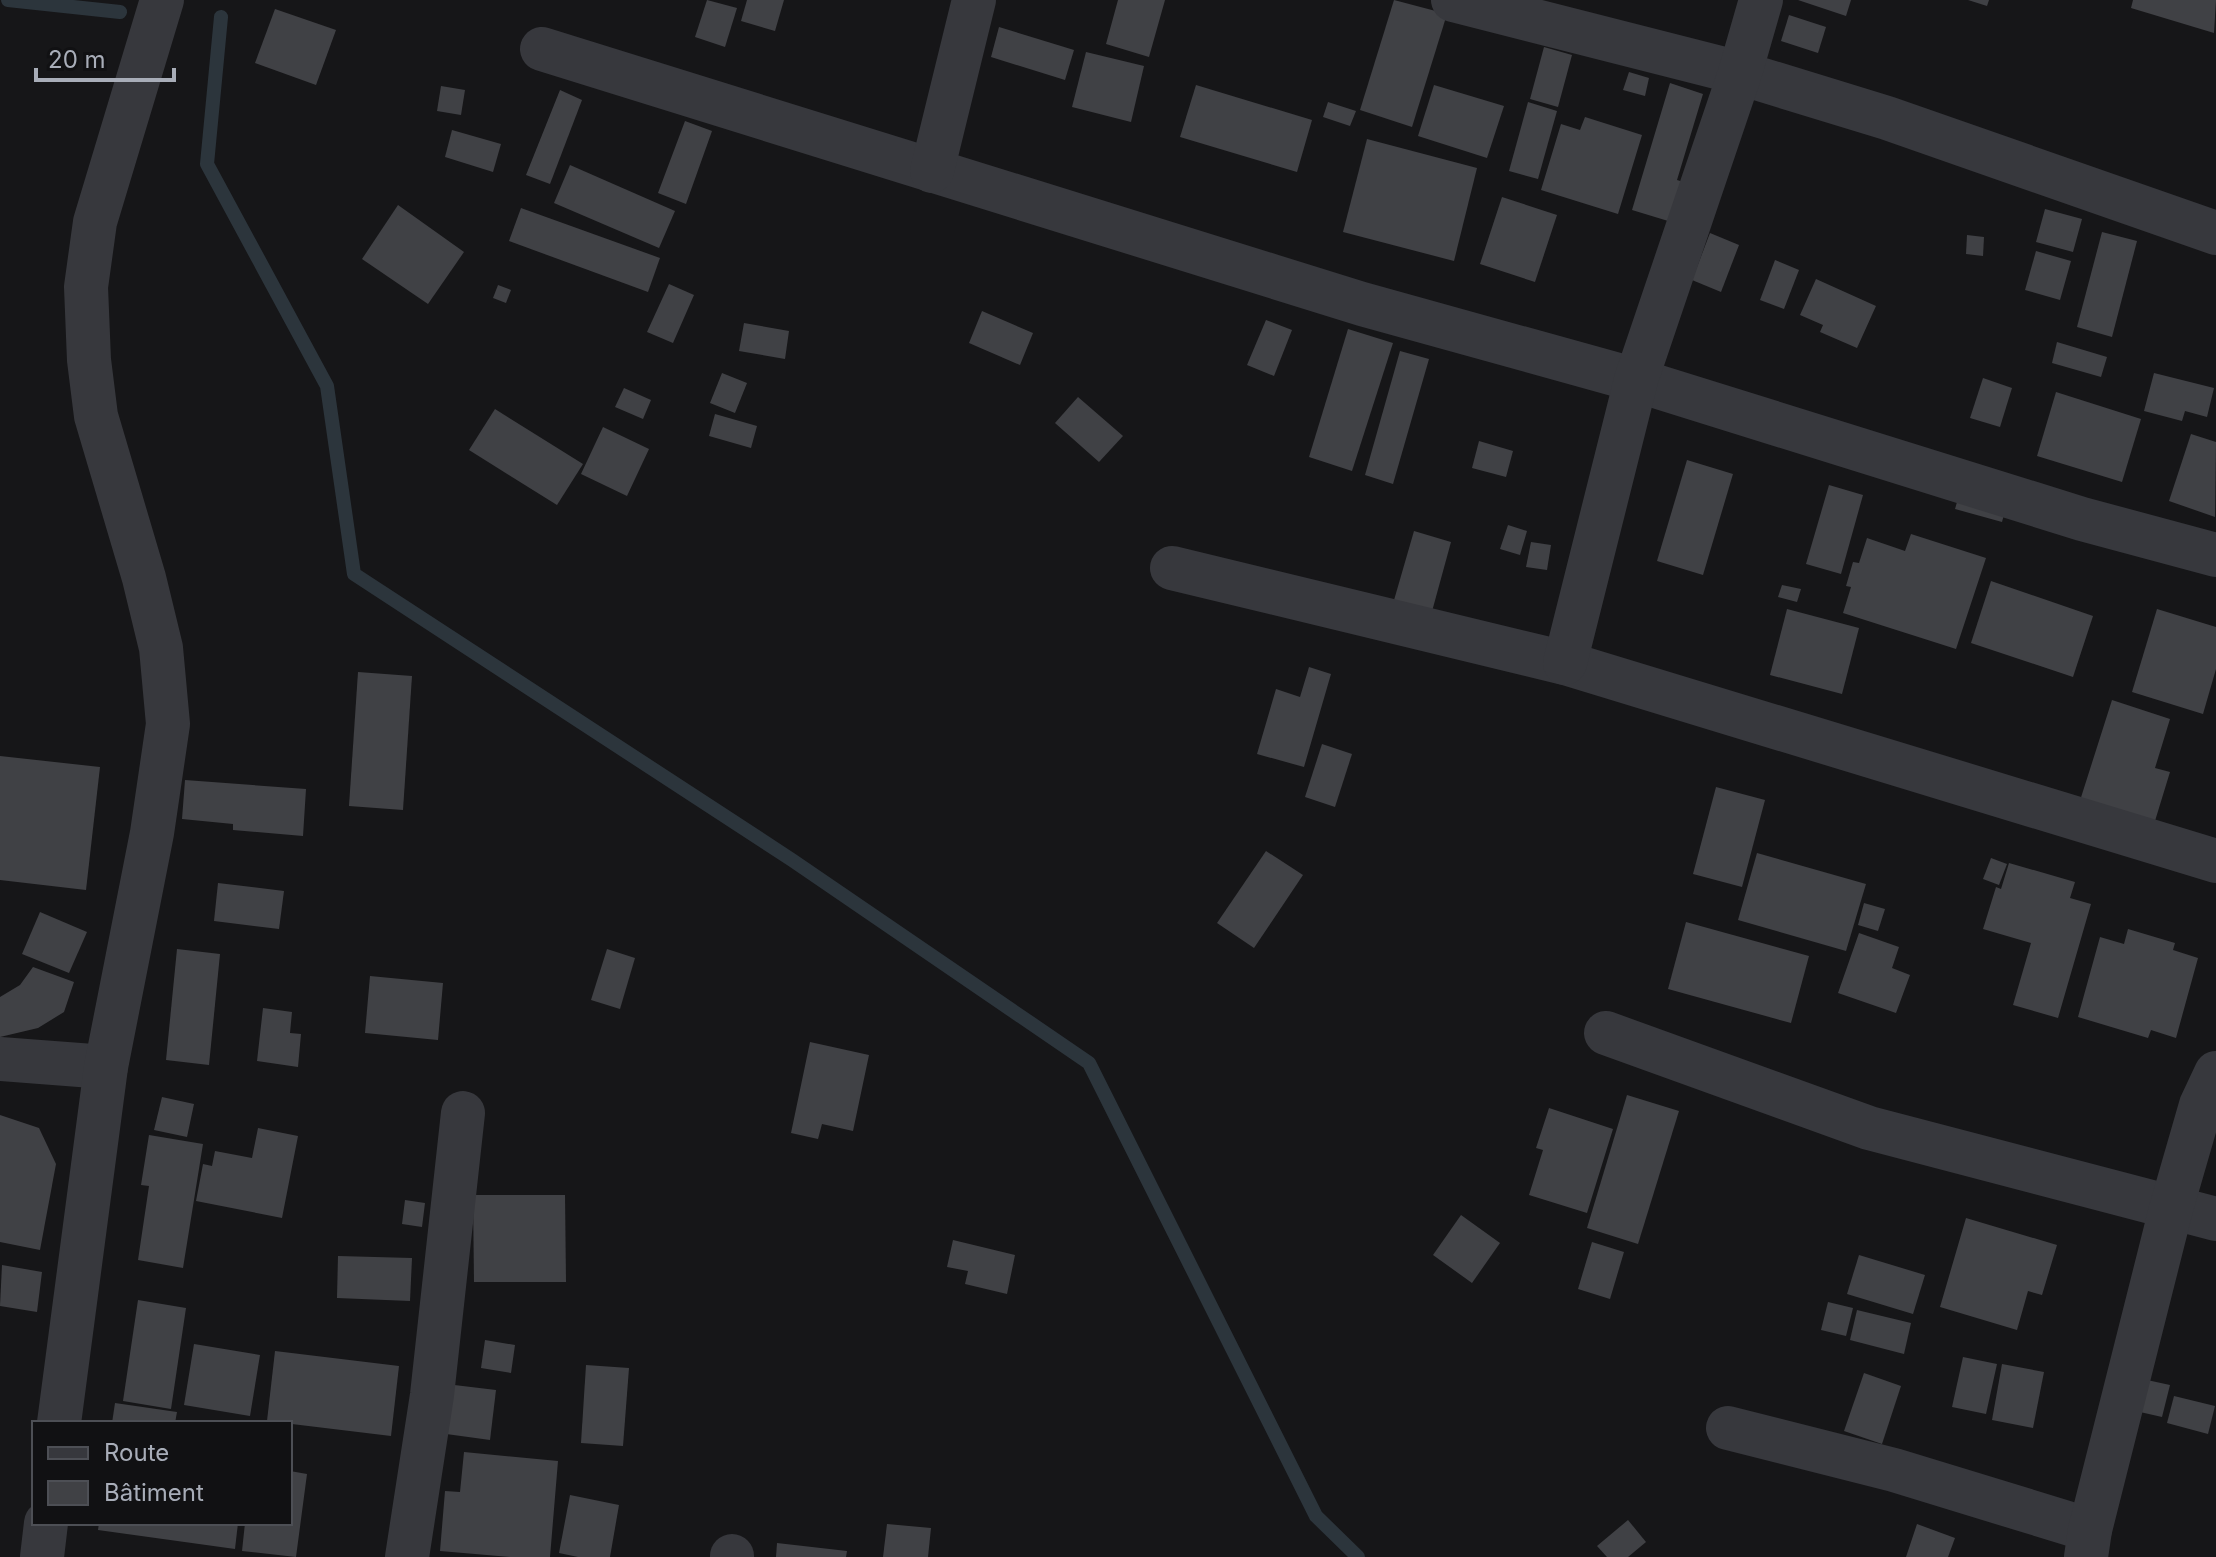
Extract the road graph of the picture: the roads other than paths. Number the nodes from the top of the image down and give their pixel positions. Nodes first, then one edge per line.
1 (162, 0) edge
2 (974, 0) edge
3 (1453, 0) edge
4 (1761, 0) edge
5 (542, 49) dead end
6 (1740, 73) junction
7 (932, 171) junction
8 (2216, 233) edge
9 (1636, 380) junction
10 (2216, 555) edge
11 (1172, 568) dead end
12 (1565, 663) junction
13 (2216, 861) edge
14 (1606, 1033) dead end
15 (0, 1059) edge
16 (106, 1067) junction
17 (2216, 1073) edge
18 (463, 1113) dead end
19 (2171, 1209) junction
20 (2216, 1219) edge
21 (59, 1421) edge
22 (1728, 1428) dead end
23 (46, 1525) edge
24 (2088, 1543) edge
25 (42, 1557) edge
26 (407, 1557) edge

1 - 16 street
2 - 7 street
3 - 6 street
4 - 6 street
5 - 7 street
6 - 8 street
6 - 9 street
7 - 9 street
9 - 10 street
9 - 12 street
11 - 12 street
12 - 13 street
14 - 19 street
15 - 16 street
16 - 21 street
17 - 19 street
18 - 26 street
19 - 20 street
19 - 24 street
22 - 24 street
23 - 25 street

